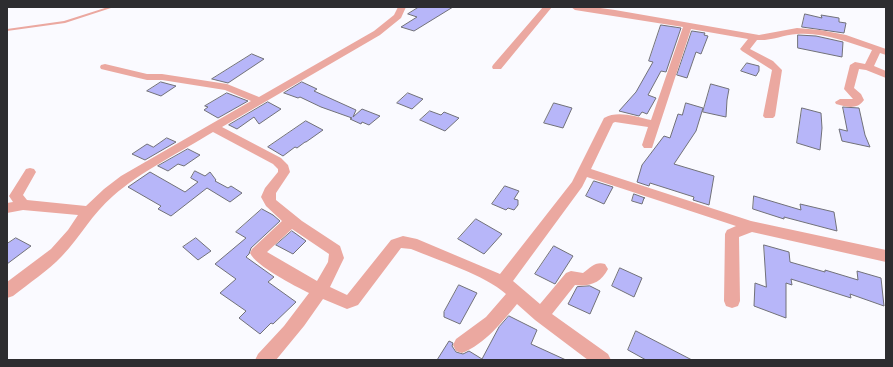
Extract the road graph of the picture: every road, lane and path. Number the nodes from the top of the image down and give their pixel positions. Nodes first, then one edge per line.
1 (112, 7) edge
2 (402, 7) edge
3 (548, 7) edge
4 (575, 7) edge
5 (688, 25) junction
6 (7, 30) edge
7 (754, 38) junction
8 (881, 50) edge
9 (105, 67) dead end
10 (497, 67) dead end
11 (868, 67) junction
12 (886, 75) edge
13 (260, 101) junction
14 (840, 102) dead end
15 (769, 116) dead end
16 (655, 124) junction
17 (213, 127) junction
18 (648, 145) dead end
19 (584, 170) junction
20 (30, 172) dead end
21 (23, 205) junction
22 (7, 208) edge
23 (89, 211) junction
24 (291, 221) junction
25 (751, 226) junction
26 (886, 256) edge
27 (600, 269) dead end
28 (503, 282) junction
29 (7, 291) edge
30 (320, 291) junction
31 (516, 293) junction
32 (732, 301) dead end
33 (541, 314) junction
34 (462, 345) dead end
35 (264, 360) edge
36 (602, 360) edge

1 - 6 lane
2 - 13 street
3 - 10 street
4 - 5 street
5 - 7 street
5 - 16 street
7 - 8 street
7 - 15 street
8 - 11 street
9 - 13 street
11 - 12 street
11 - 14 street
13 - 17 street
16 - 18 street
16 - 19 street
17 - 23 street
17 - 24 street
19 - 25 street
19 - 28 street
20 - 21 street
21 - 22 street
21 - 23 street
23 - 29 street
24 - 30 street
24 - 30 street
25 - 26 street
25 - 32 street
27 - 33 street
28 - 30 street
28 - 31 street
30 - 35 street
31 - 33 street
31 - 34 street
33 - 36 street

